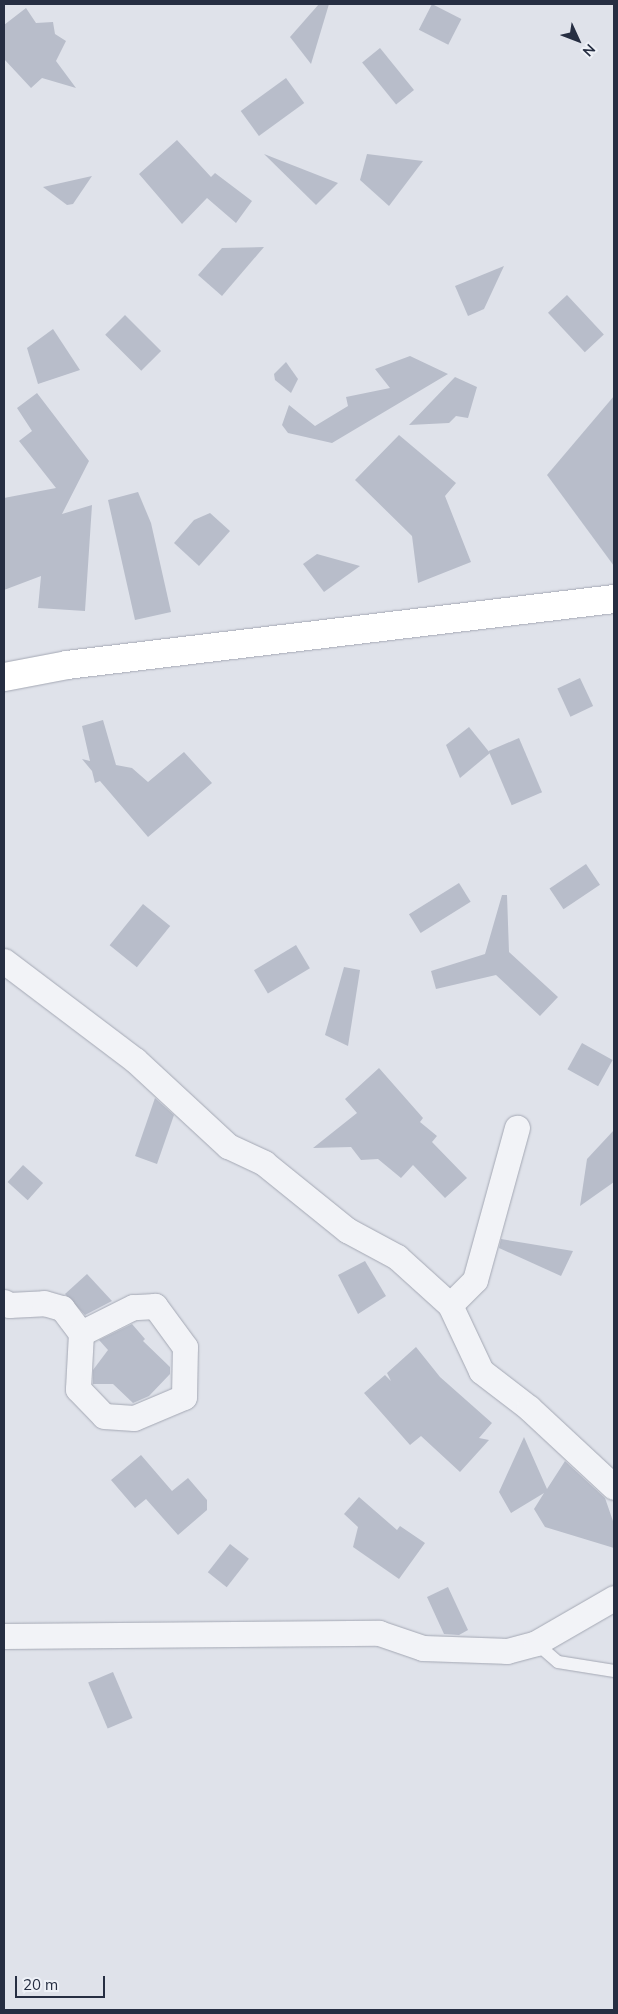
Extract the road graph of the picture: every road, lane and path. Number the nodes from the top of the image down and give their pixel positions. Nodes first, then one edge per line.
1 (614, 599) edge
2 (4, 677) edge
3 (4, 961) edge
4 (517, 1128) dead end
5 (4, 1302) edge
6 (450, 1305) junction
7 (81, 1332) junction
8 (614, 1487) edge
9 (614, 1598) edge
10 (4, 1636) edge
11 (536, 1643) junction
12 (614, 1672) edge

1 - 2 main road
3 - 6 street
4 - 6 street
5 - 7 street
6 - 8 street
7 - 7 street
9 - 11 street
10 - 11 street
11 - 12 lane

